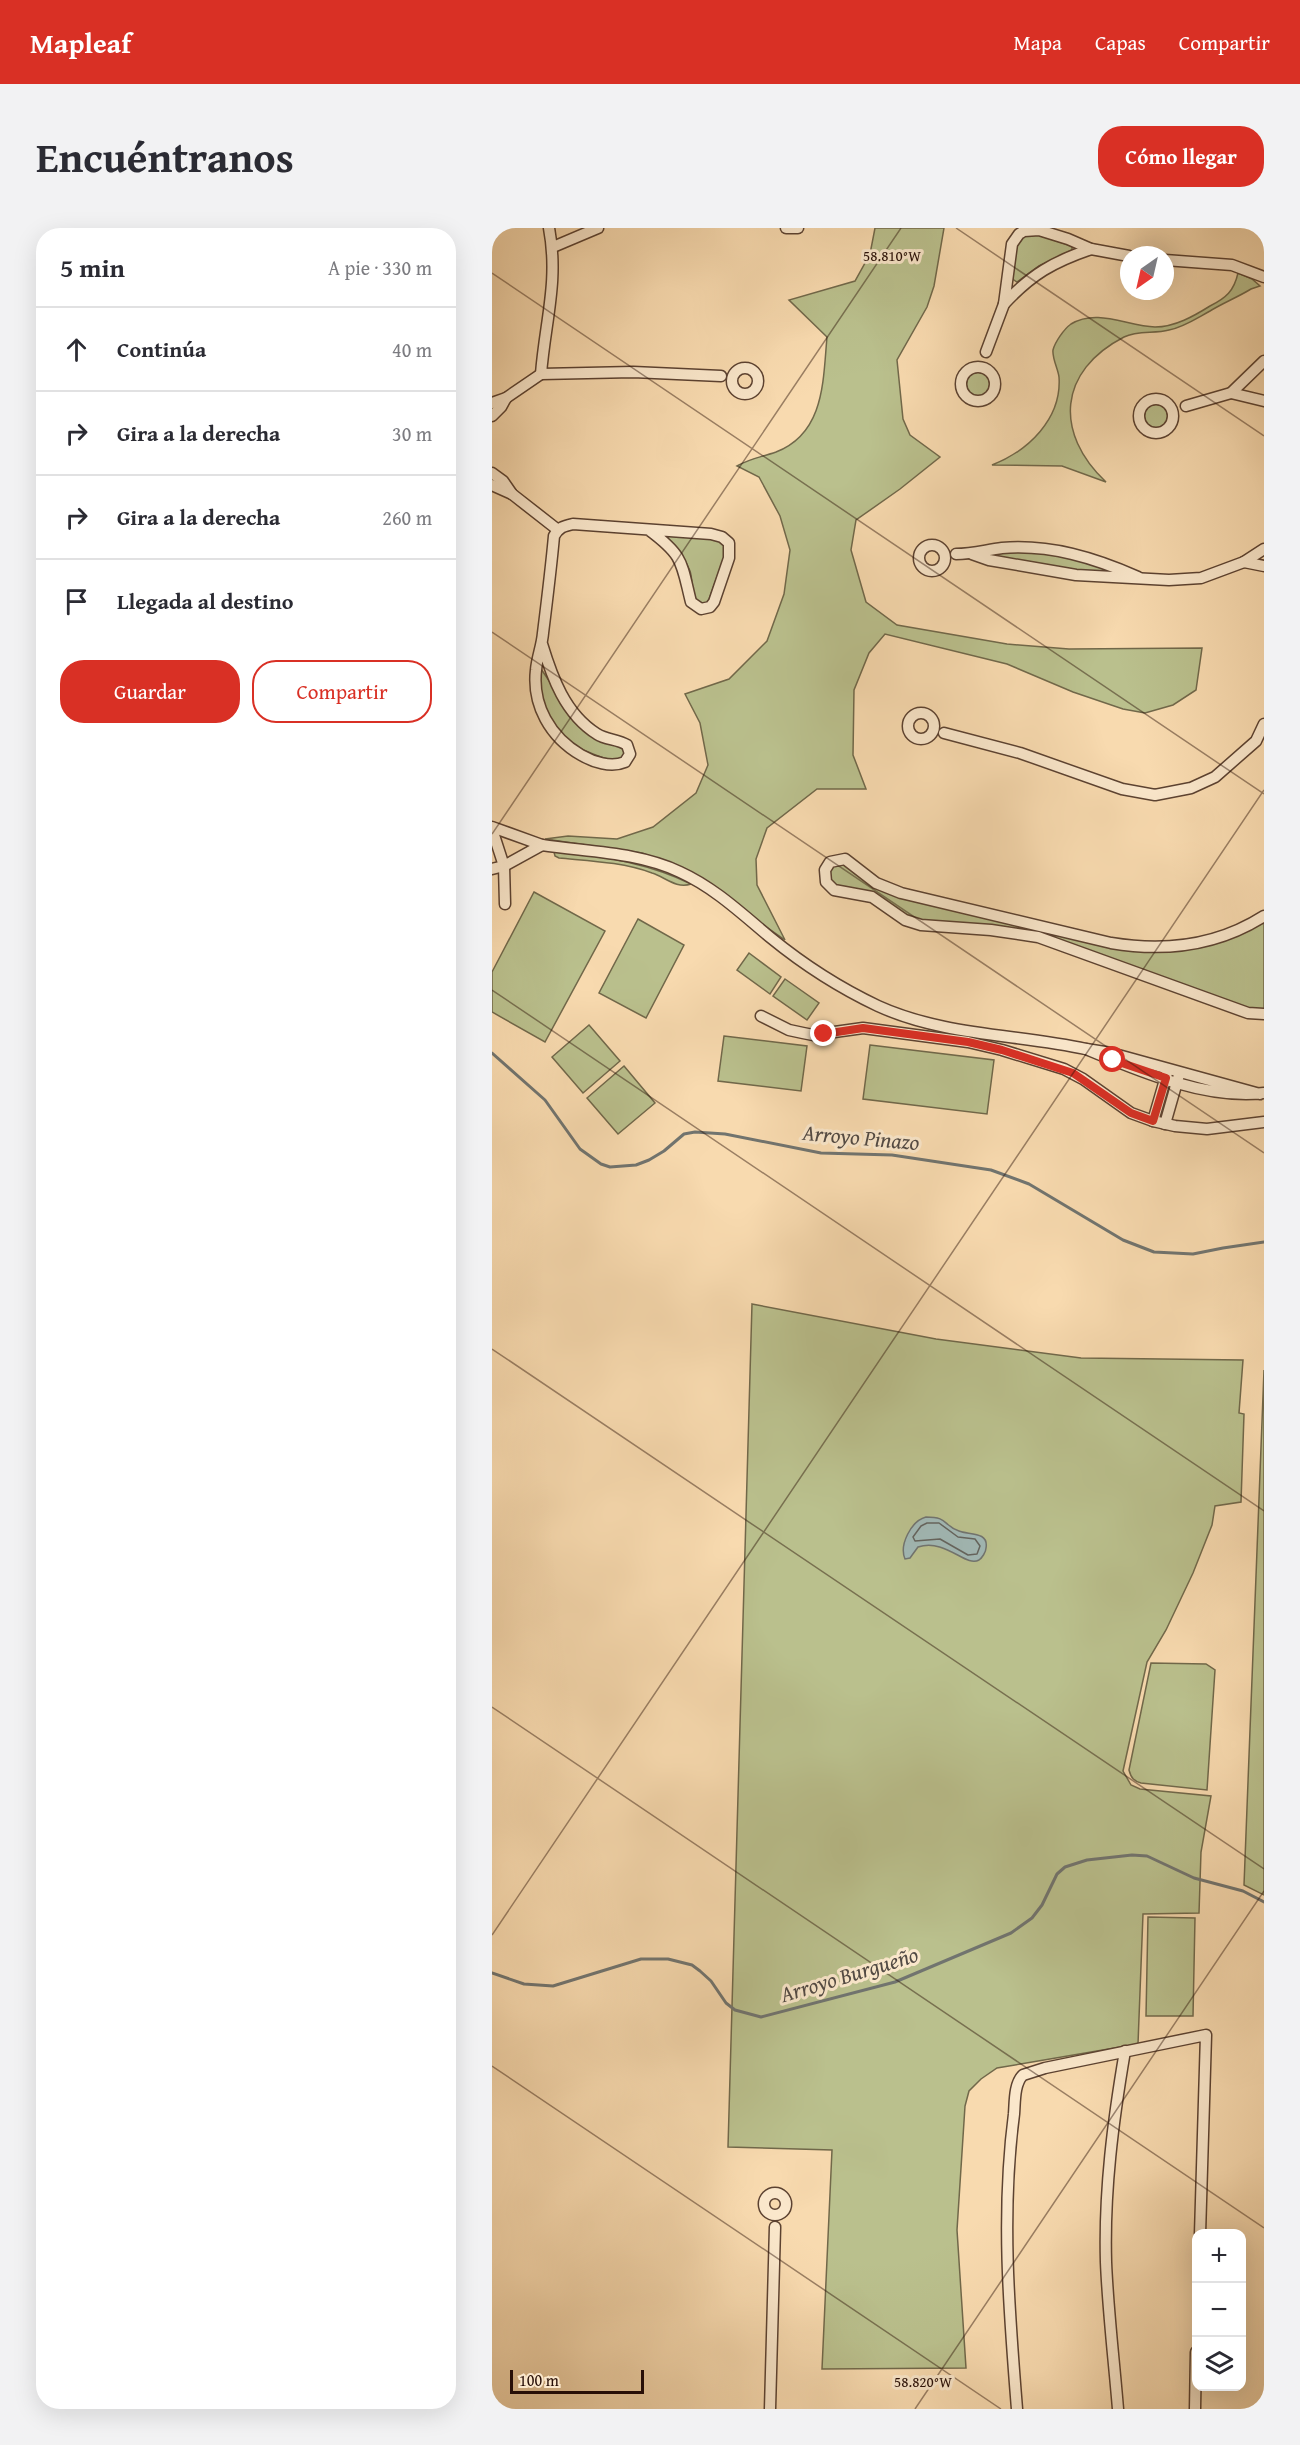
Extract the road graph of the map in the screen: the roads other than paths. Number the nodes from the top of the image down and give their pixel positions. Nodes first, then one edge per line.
1 (549, 228) edge
2 (598, 228) edge
3 (786, 228) edge
4 (798, 228) edge
5 (553, 247) junction
6 (1091, 249) junction
7 (1120, 254) edge
8 (1174, 261) edge
9 (1264, 277) edge
10 (1004, 304) junction
11 (986, 352) junction
12 (1264, 361) edge
13 (973, 367) junction
14 (735, 372) junction
15 (991, 372) junction
16 (541, 374) junction
17 (721, 376) junction
18 (733, 385) junction
19 (1231, 393) junction
20 (506, 398) junction
21 (1264, 401) edge
22 (492, 403) edge
23 (1167, 403) junction
24 (1186, 406) junction
25 (492, 416) edge
26 (1173, 420) junction
27 (492, 473) edge
28 (492, 485) edge
29 (512, 494) junction
30 (558, 530) junction
31 (649, 530) junction
32 (1264, 549) edge
33 (942, 550) junction
34 (956, 554) junction
35 (972, 554) junction
36 (1244, 562) junction
37 (944, 563) junction
38 (1264, 566) edge
39 (1141, 579) junction
40 (542, 644) junction
41 (933, 723) junction
42 (1264, 724) edge
43 (944, 733) junction
44 (929, 736) junction
45 (1260, 744) edge
46 (492, 828) edge
47 (542, 845) junction
48 (504, 866) junction
49 (492, 869) edge
50 (505, 904) dead end
51 (1264, 916) edge
52 (1042, 926) junction
53 (1038, 938) junction
54 (1264, 1014) edge
55 (761, 1017) dead end
56 (1167, 1074) junction
57 (1178, 1077) junction
58 (1262, 1093) edge
59 (1153, 1121) junction
60 (1264, 1122) edge
61 (1165, 1124) junction
62 (1125, 2051) junction
63 (768, 2213) junction
64 (782, 2213) junction
65 (775, 2227) junction
66 (1200, 2229) edge
67 (1196, 2391) edge
68 (770, 2409) edge
69 (1017, 2409) edge
70 (1118, 2409) edge
71 (1195, 2409) edge

1 - 5 street
2 - 5 street
3 - 4 street
5 - 16 street
6 - 7 street
6 - 10 street
6 - 10 street
8 - 9 street
10 - 11 street
11 - 13 street
11 - 15 street
12 - 19 street
13 - 15 street
13 - 15 street
14 - 17 street
14 - 18 street
14 - 18 street
16 - 17 street
16 - 20 street
17 - 18 street
19 - 21 street
19 - 24 street
20 - 22 street
20 - 25 street
23 - 24 street
23 - 26 street
23 - 26 street
24 - 26 street
27 - 29 street
28 - 29 street
29 - 30 street
30 - 31 street
30 - 40 street
31 - 31 street
32 - 36 street
33 - 34 street
33 - 37 street
33 - 37 street
34 - 35 street
34 - 37 street
35 - 39 street
35 - 39 street
36 - 38 street
36 - 39 street
40 - 40 street
41 - 43 street
41 - 44 street
41 - 44 street
42 - 45 street
43 - 44 street
43 - 45 street
46 - 47 street
46 - 48 street
47 - 48 street
47 - 56 street
48 - 49 street
48 - 50 street
51 - 52 street
52 - 53 street
52 - 53 street
53 - 54 street
55 - 59 street
56 - 57 street
56 - 59 street
57 - 58 street
57 - 61 street
59 - 61 street
60 - 61 street
62 - 66 street
62 - 69 street
62 - 70 street
63 - 64 street
63 - 64 street
63 - 65 street
64 - 65 street
65 - 68 street
67 - 71 street

